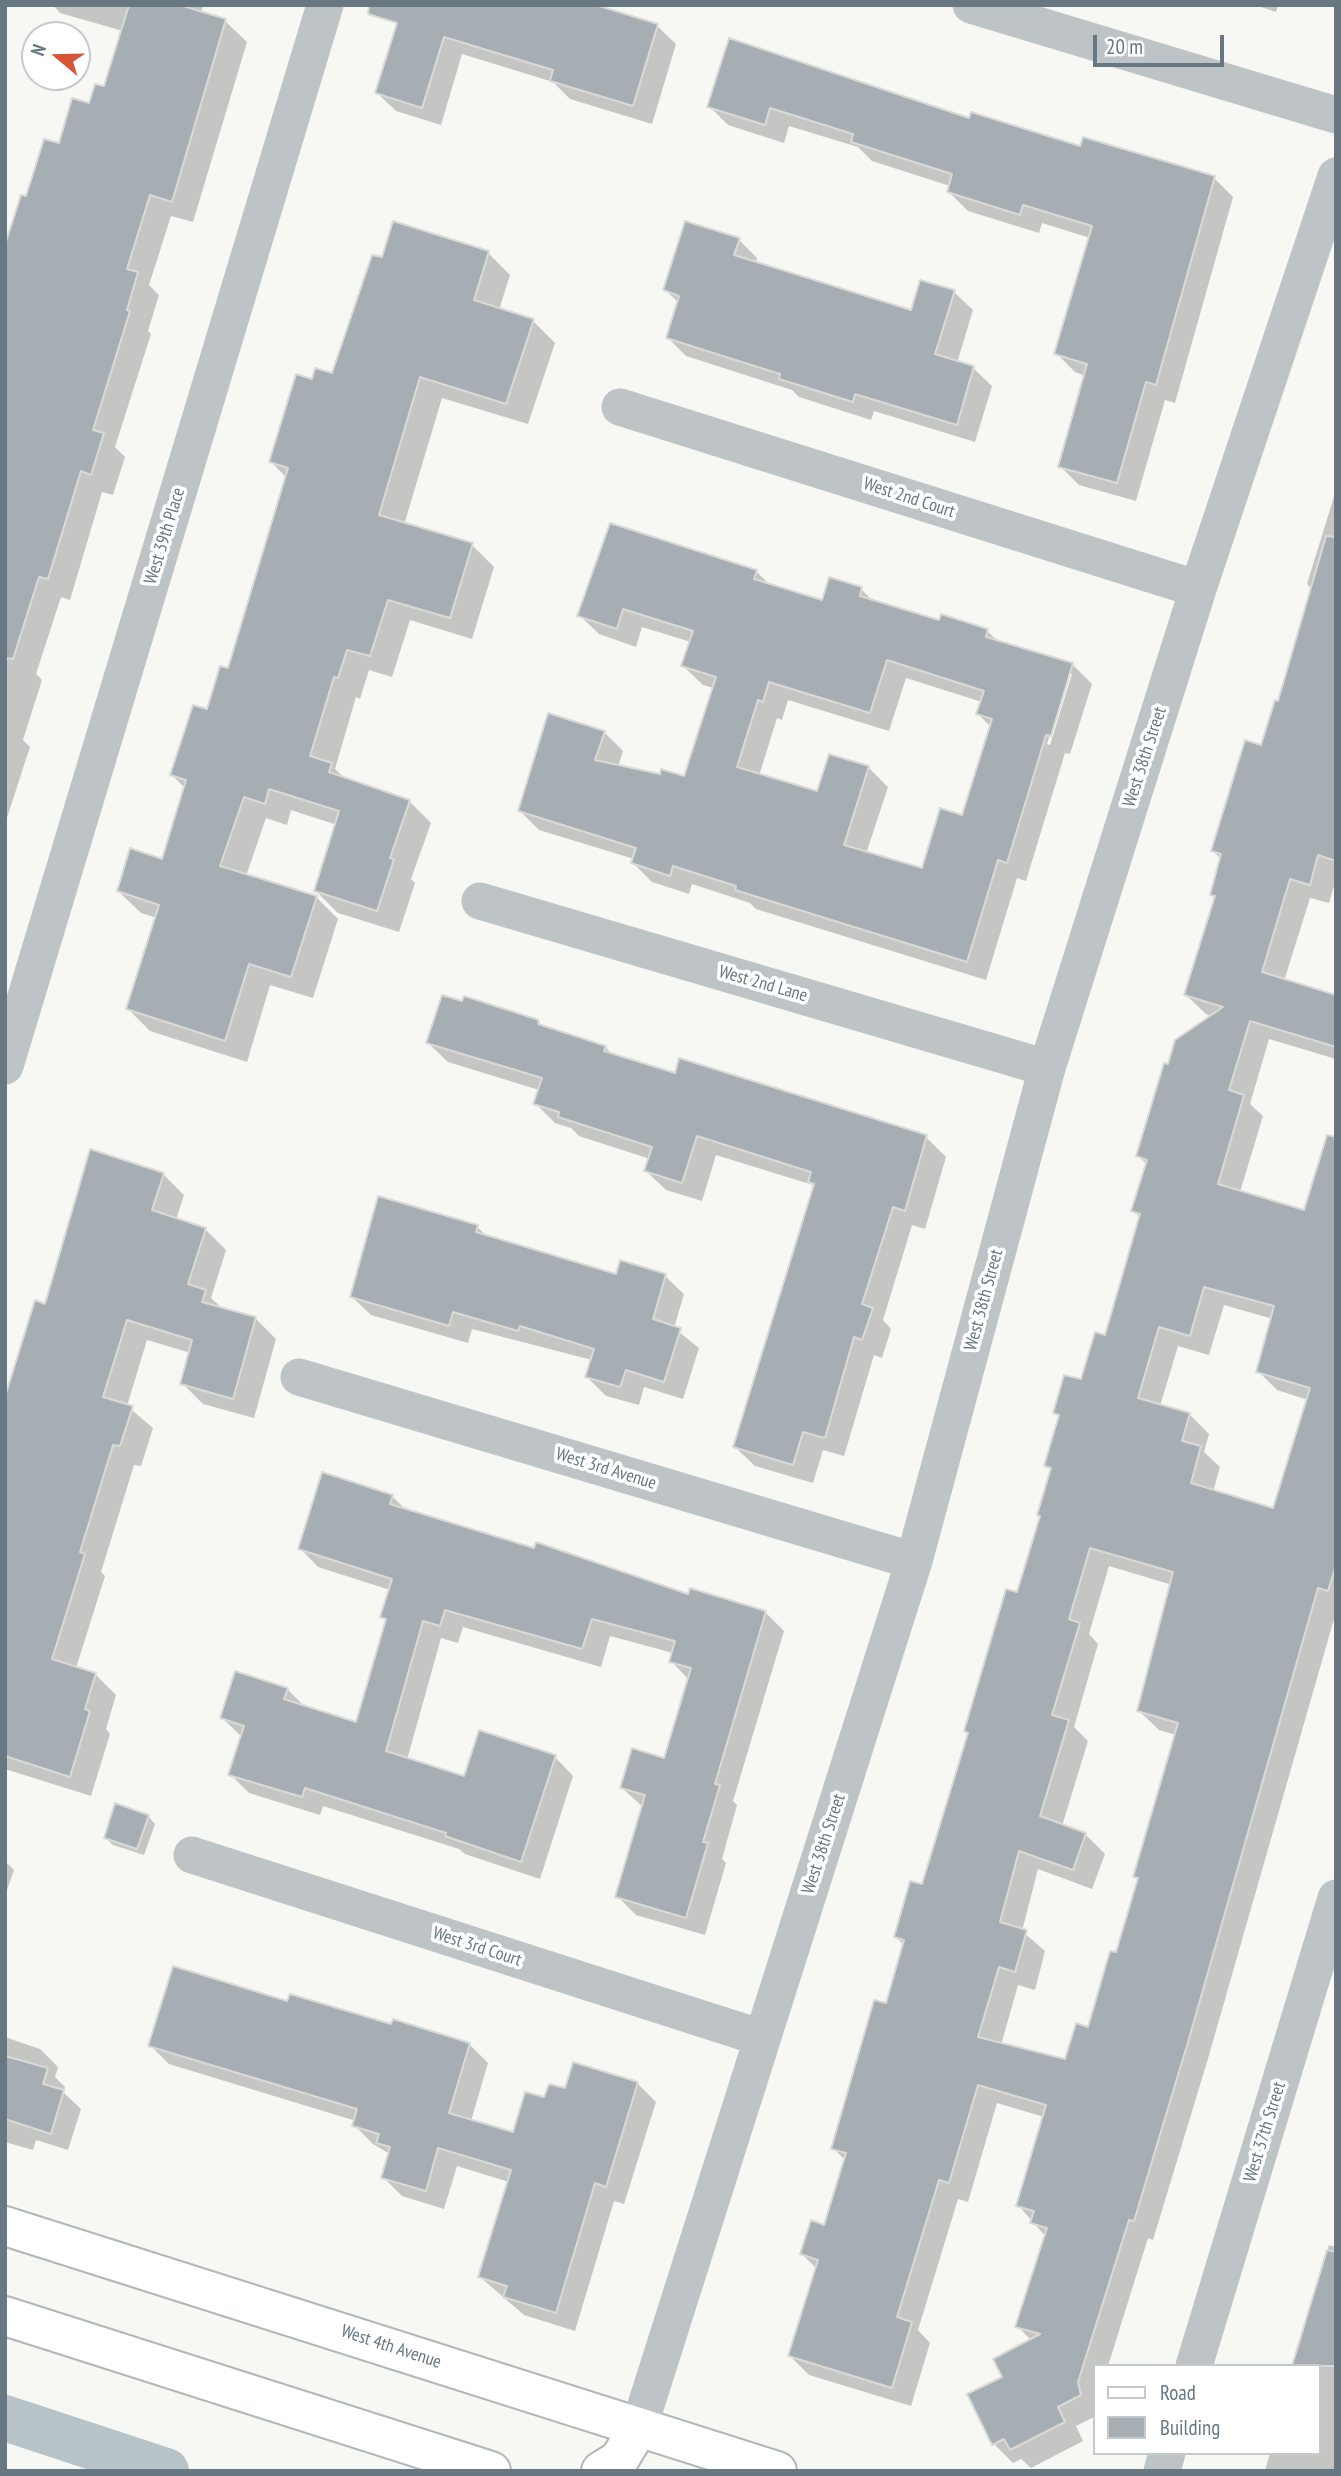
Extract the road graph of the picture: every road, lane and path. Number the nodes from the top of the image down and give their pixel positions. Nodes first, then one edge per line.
1 (325, 5) edge
2 (971, 5) edge
3 (1336, 115) edge
4 (1336, 176) edge
5 (620, 407) dead end
6 (1198, 589) junction
7 (480, 901) dead end
8 (11, 1029) edge
9 (5, 1066) edge
10 (1047, 1068) junction
11 (299, 1377) dead end
12 (914, 1561) junction
13 (192, 1855) dead end
14 (1336, 1898) edge
15 (762, 2038) junction
16 (5, 2226) edge
17 (5, 2316) edge
18 (1195, 2364) edge
19 (639, 2427) junction
20 (491, 2471) edge
21 (601, 2471) edge
22 (777, 2471) edge

1 - 8 street, West 39th Place
2 - 3 street
4 - 6 street, West 38th Street
5 - 6 street, West 2nd Court
6 - 10 street, West 38th Street
7 - 10 street, West 2nd Lane
8 - 9 street, West 39th Place
10 - 12 street, West 38th Street
11 - 12 street, West 3rd Avenue
12 - 15 street, West 38th Street
13 - 15 street, West 3rd Court
14 - 18 street, West 37th Street
15 - 19 street, West 38th Street
16 - 19 main road, West 4th Avenue
17 - 20 main road
19 - 21 main road
19 - 22 main road, West 4th Avenue

